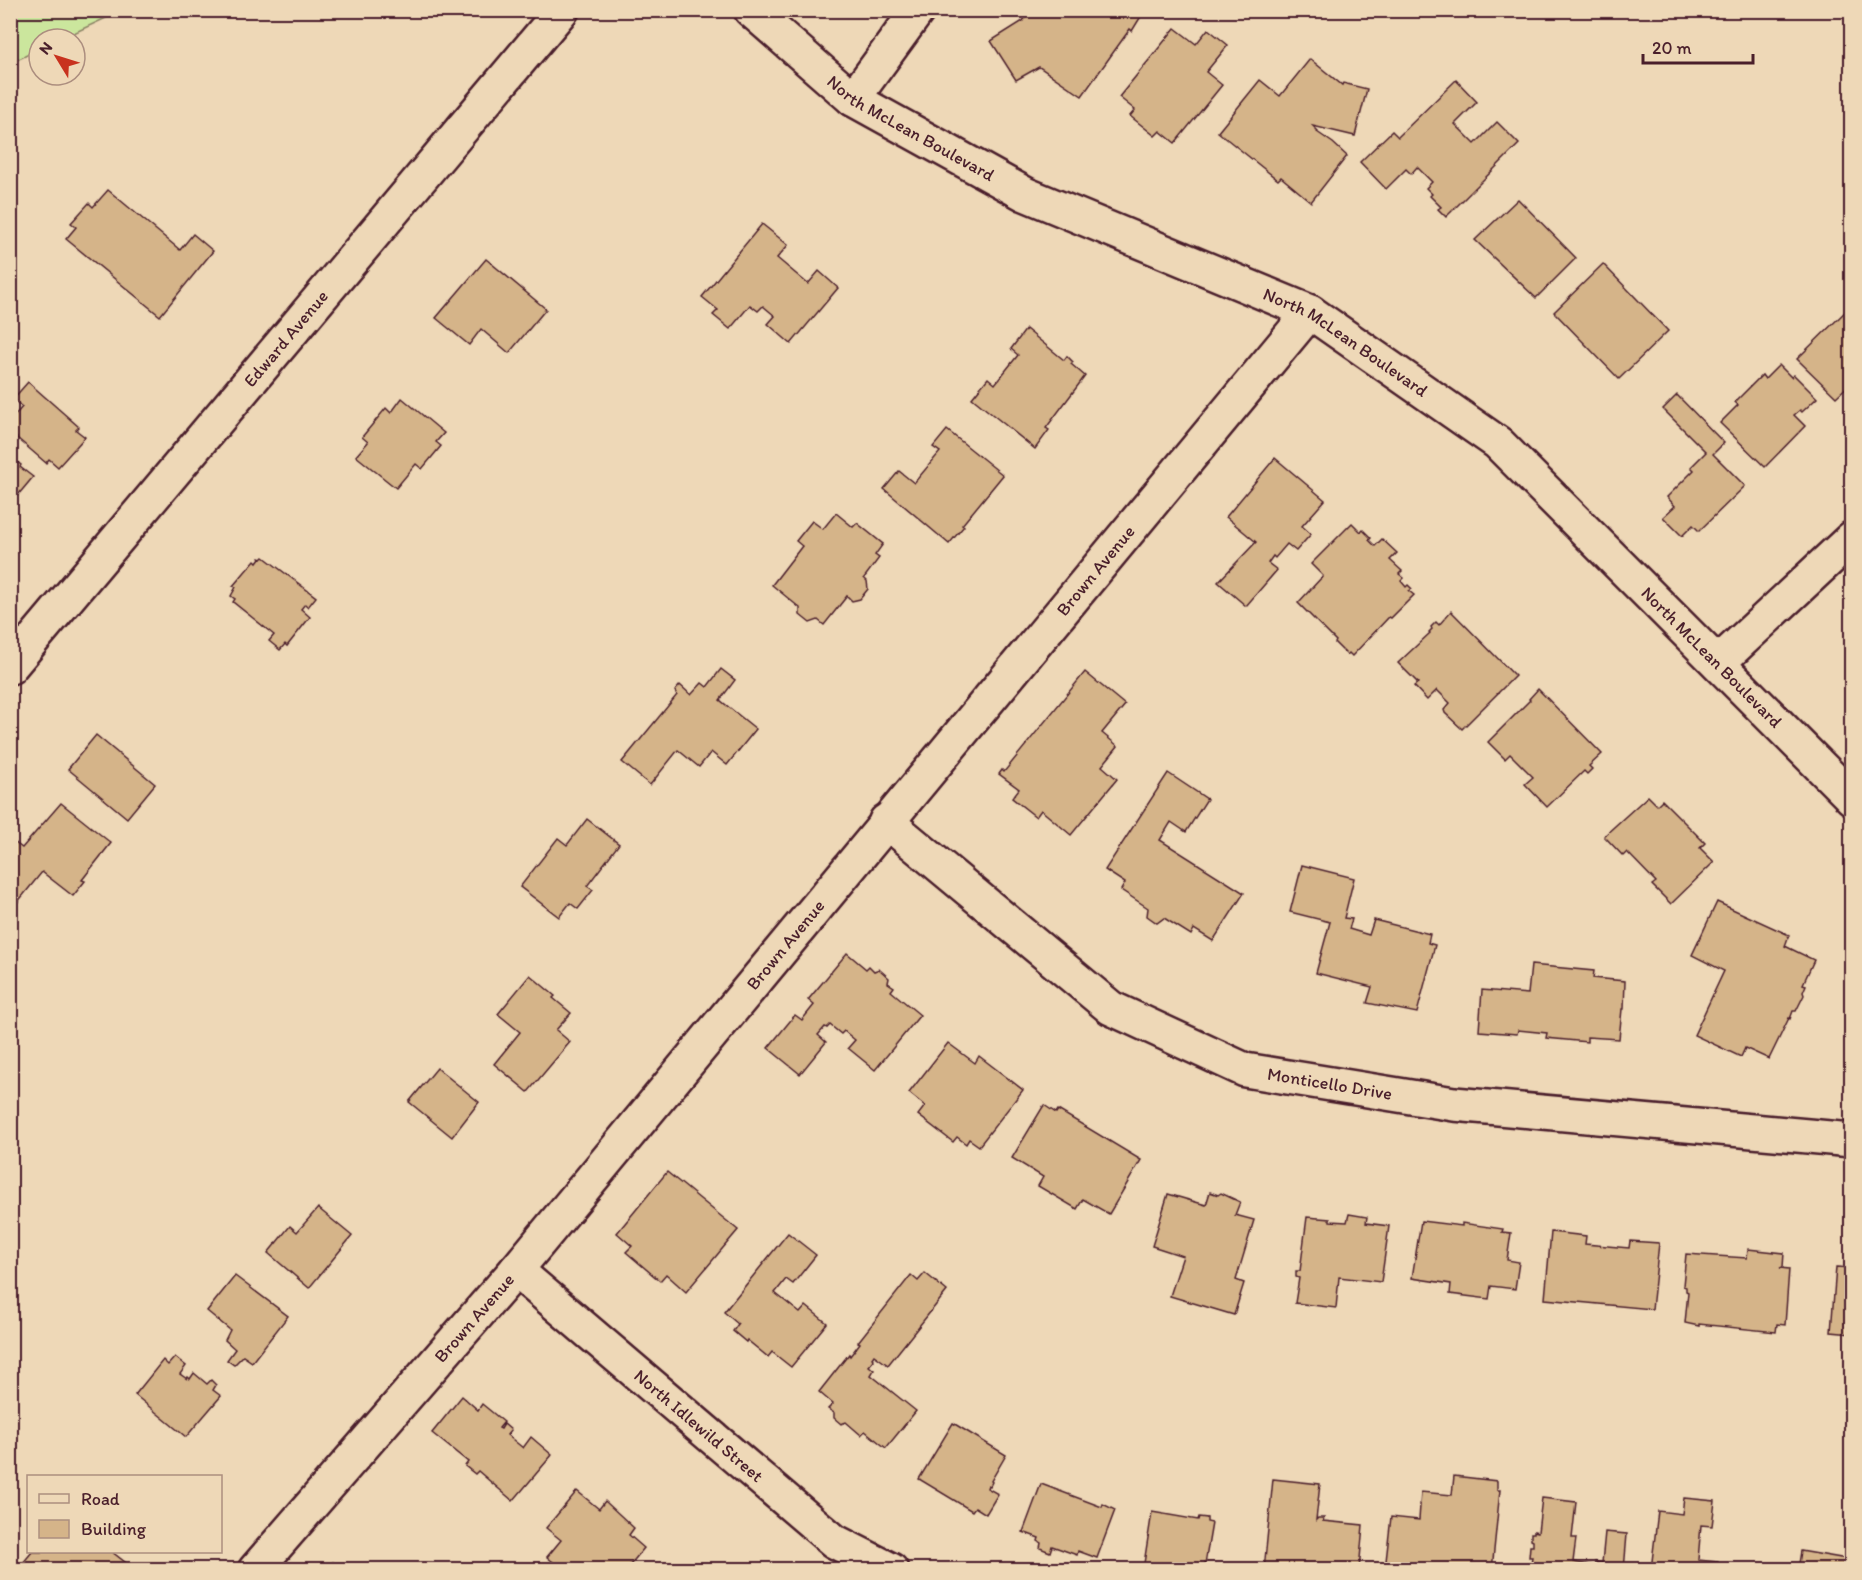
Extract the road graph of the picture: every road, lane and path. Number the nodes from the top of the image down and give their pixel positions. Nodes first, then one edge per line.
1 (562, 10) edge
2 (751, 10) edge
3 (918, 10) edge
4 (853, 99) junction
5 (1310, 312) junction
6 (1851, 538) edge
7 (1718, 663) junction
8 (10, 667) edge
9 (1851, 798) edge
10 (886, 821) junction
11 (1851, 1140) edge
12 (516, 1270) junction
13 (255, 1569) edge
14 (891, 1569) edge

1 - 8 street, Edward Avenue
2 - 4 street, North McLean Boulevard
3 - 4 street
4 - 5 street, North McLean Boulevard
5 - 7 street, North McLean Boulevard
5 - 10 street, Brown Avenue
6 - 7 street
7 - 9 street, North McLean Boulevard
10 - 11 street, Monticello Drive
10 - 12 street, Brown Avenue
12 - 13 street, Brown Avenue
12 - 14 street, North Idlewild Street

